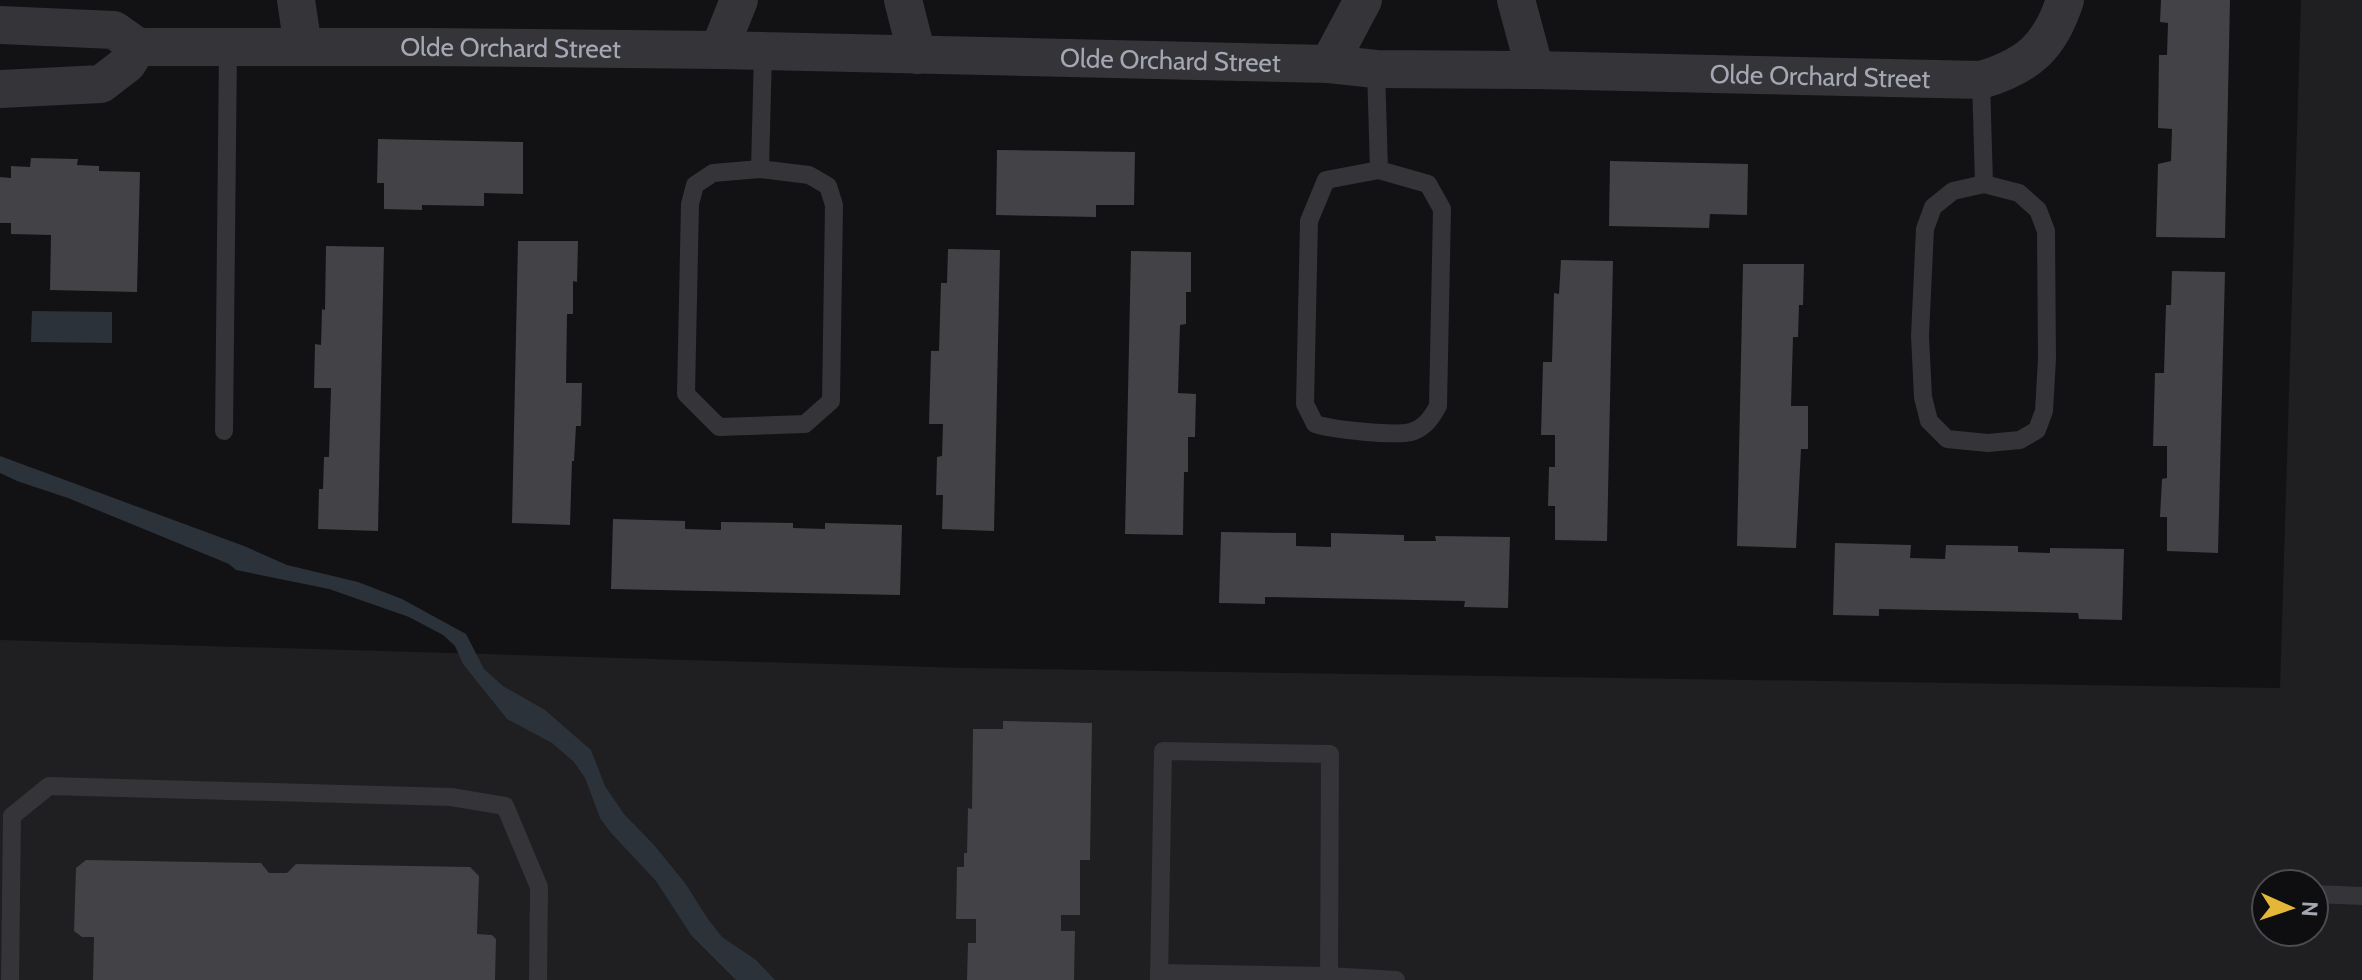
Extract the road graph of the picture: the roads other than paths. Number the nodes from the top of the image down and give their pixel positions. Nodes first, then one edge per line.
1 (296, 0) edge
2 (739, 0) edge
3 (903, 0) edge
4 (1363, 0) edge
5 (1516, 0) edge
6 (2065, 0) edge
7 (0, 25) edge
8 (125, 26) edge
9 (303, 47) junction
10 (228, 49) junction
11 (719, 50) junction
12 (763, 52) junction
13 (917, 55) junction
14 (1329, 64) junction
15 (1376, 69) junction
16 (1535, 70) junction
17 (1981, 80) junction
18 (0, 89) edge
19 (760, 169) junction
20 (1379, 170) junction
21 (1984, 184) junction
22 (224, 431) dead end
23 (2330, 895) edge
24 (2362, 896) edge
25 (1329, 976) junction
26 (1159, 977) edge
27 (10, 980) edge
28 (538, 980) edge
29 (1396, 980) edge

1 - 9 street
2 - 11 street
3 - 13 street
4 - 14 street
5 - 16 street
6 - 17 street, Olde Orchard Street
7 - 8 street, Olde Orchard Street
8 - 10 street, Olde Orchard Street
8 - 18 street
9 - 10 street, Olde Orchard Street
9 - 11 street, Olde Orchard Street
10 - 22 lane
11 - 12 street, Olde Orchard Street
12 - 13 street, Olde Orchard Street
12 - 19 lane
13 - 14 street, Olde Orchard Street
14 - 15 street, Olde Orchard Street
15 - 16 street, Olde Orchard Street
15 - 20 lane
16 - 17 street, Olde Orchard Street
17 - 21 lane
19 - 19 lane
20 - 20 lane
21 - 21 lane
23 - 24 lane
25 - 26 lane
25 - 26 lane
25 - 29 lane
27 - 28 lane

